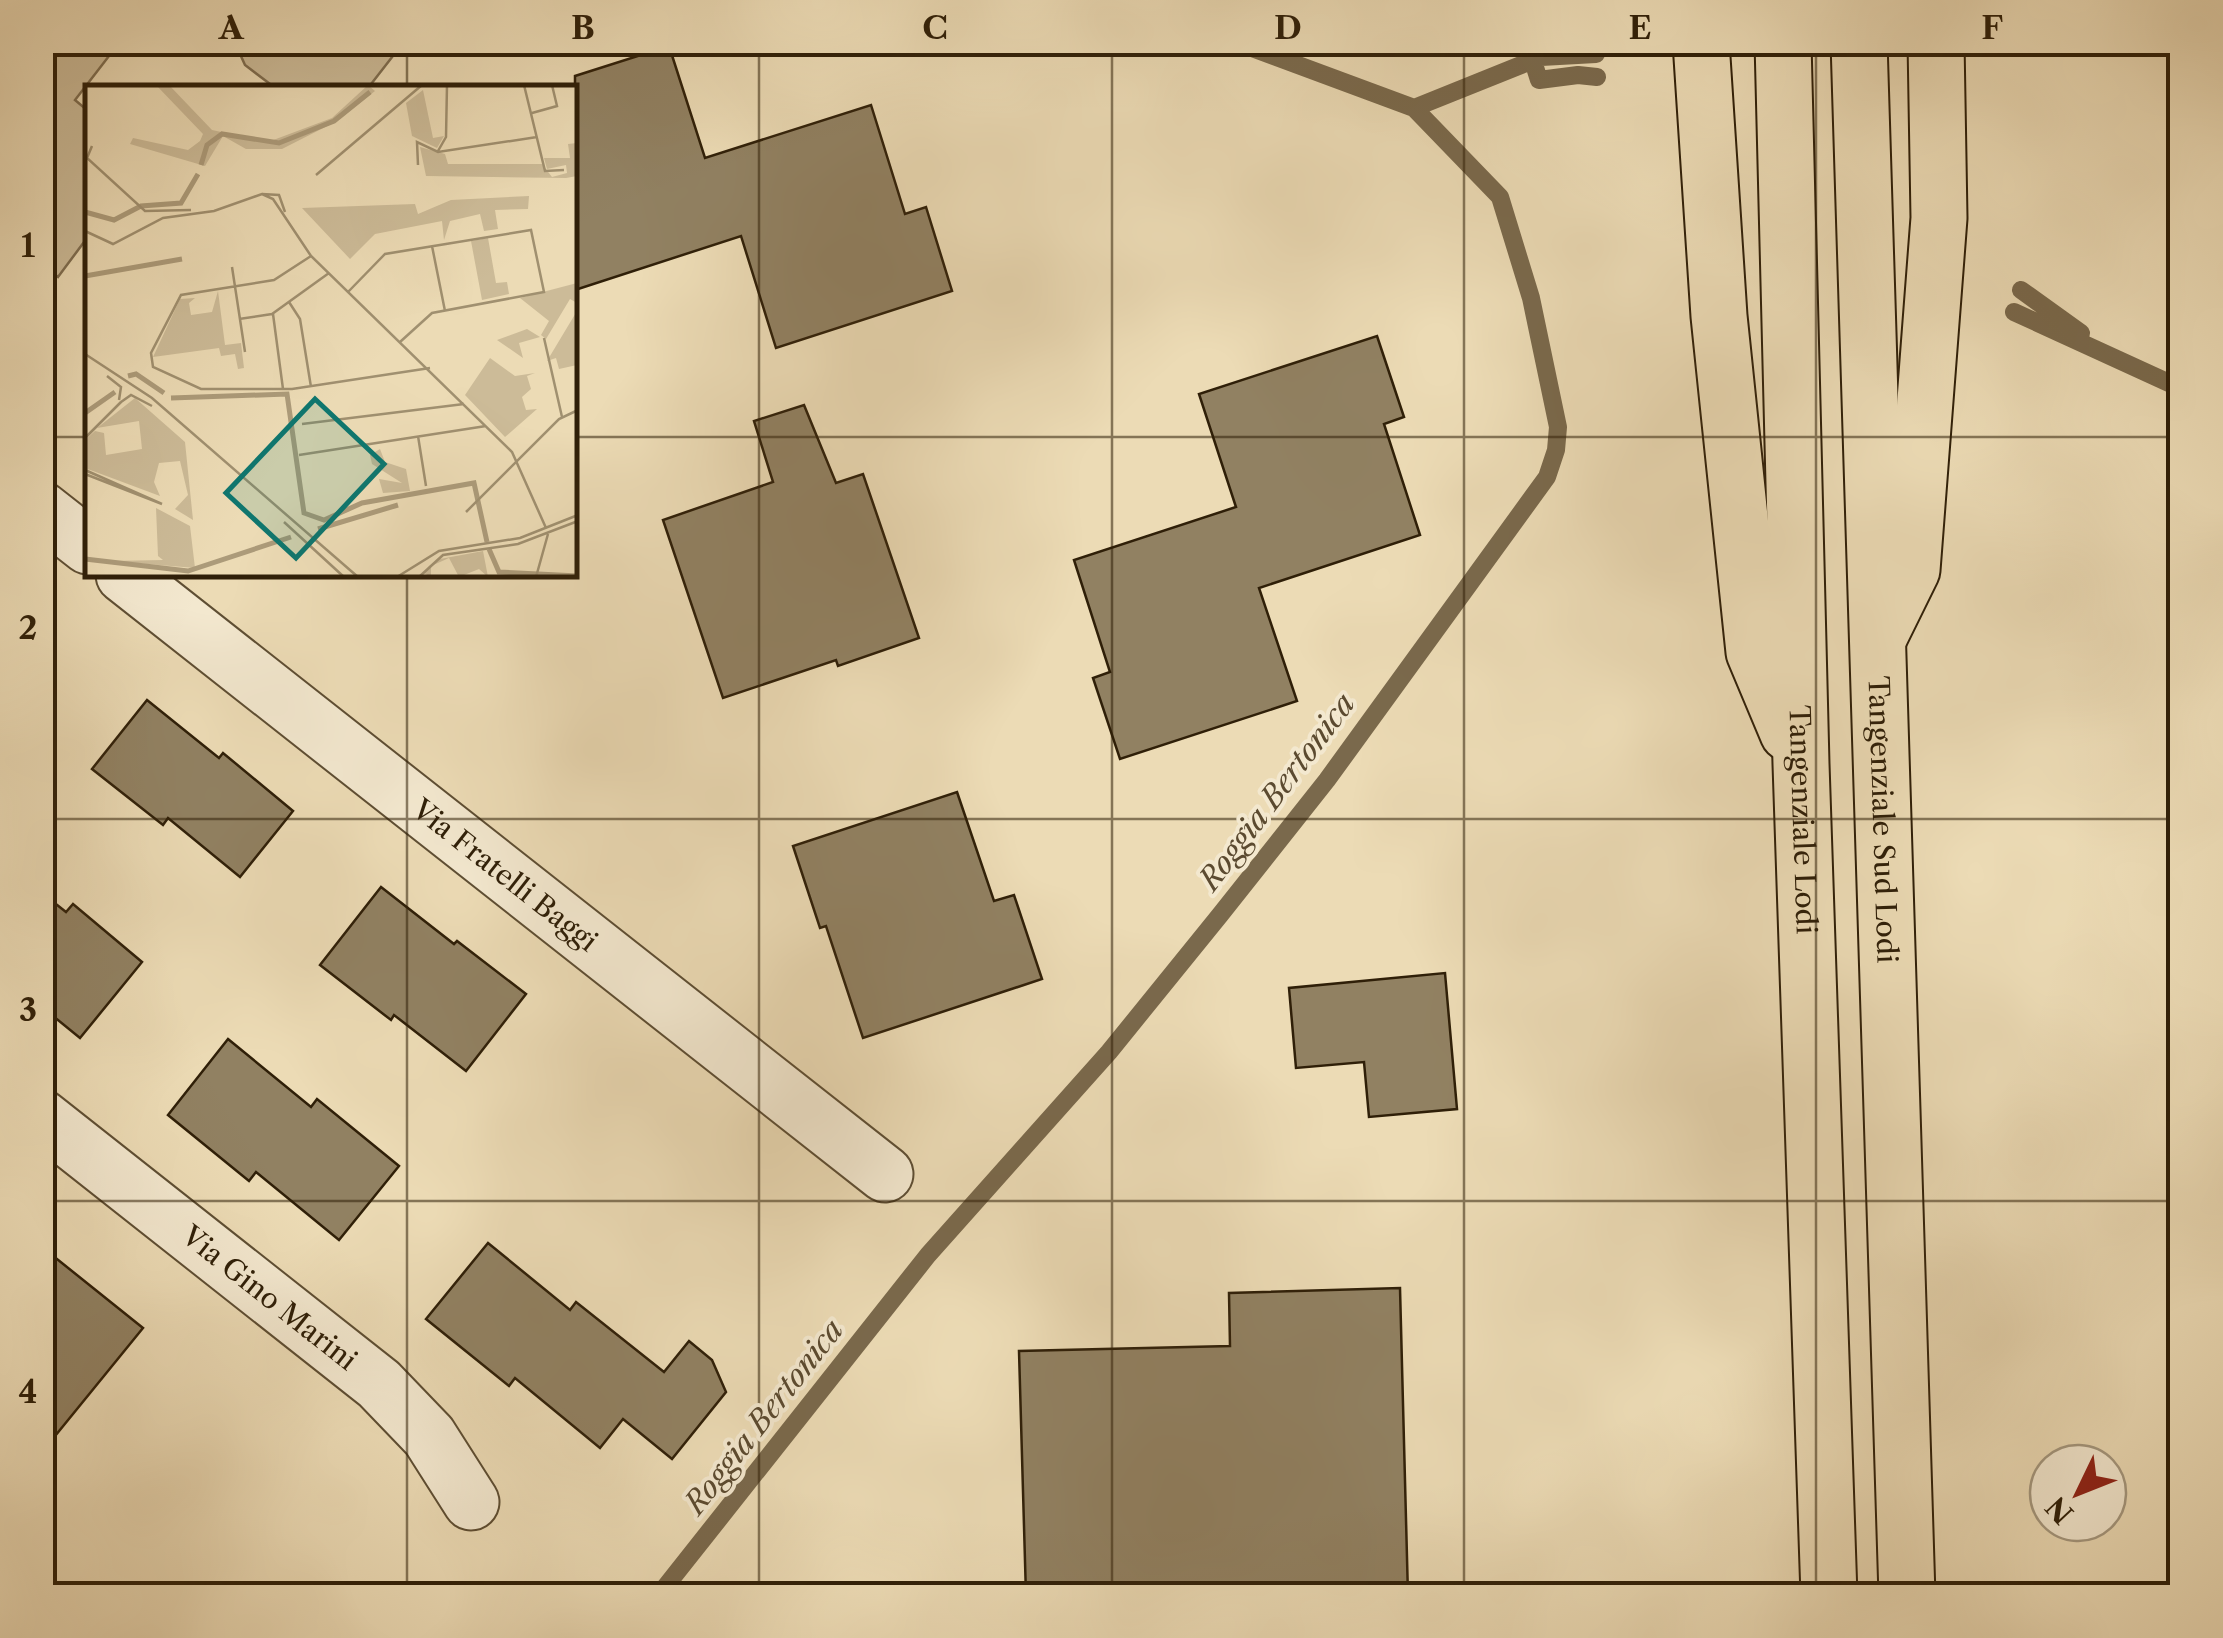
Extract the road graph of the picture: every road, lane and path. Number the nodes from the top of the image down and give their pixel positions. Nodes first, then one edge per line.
1 (1701, 42) edge
2 (1783, 42) edge
3 (1859, 42) edge
4 (1936, 42) edge
5 (42, 510) edge
6 (85, 544) edge
7 (128, 578) edge
8 (1876, 644) junction
9 (1801, 764) junction
10 (42, 1118) edge
11 (884, 1174) dead end
12 (471, 1502) dead end
13 (1829, 1596) edge
14 (1907, 1596) edge

1 - 9 highway
2 - 9 highway, Tangenziale Lodi
3 - 8 highway, Tangenziale Sud Lodi
4 - 8 highway
5 - 6 street
7 - 11 street, Via Fratelli Baggi
8 - 14 highway, Tangenziale Sud Lodi
9 - 13 highway, Tangenziale Lodi
10 - 12 street, Via Gino Marini

